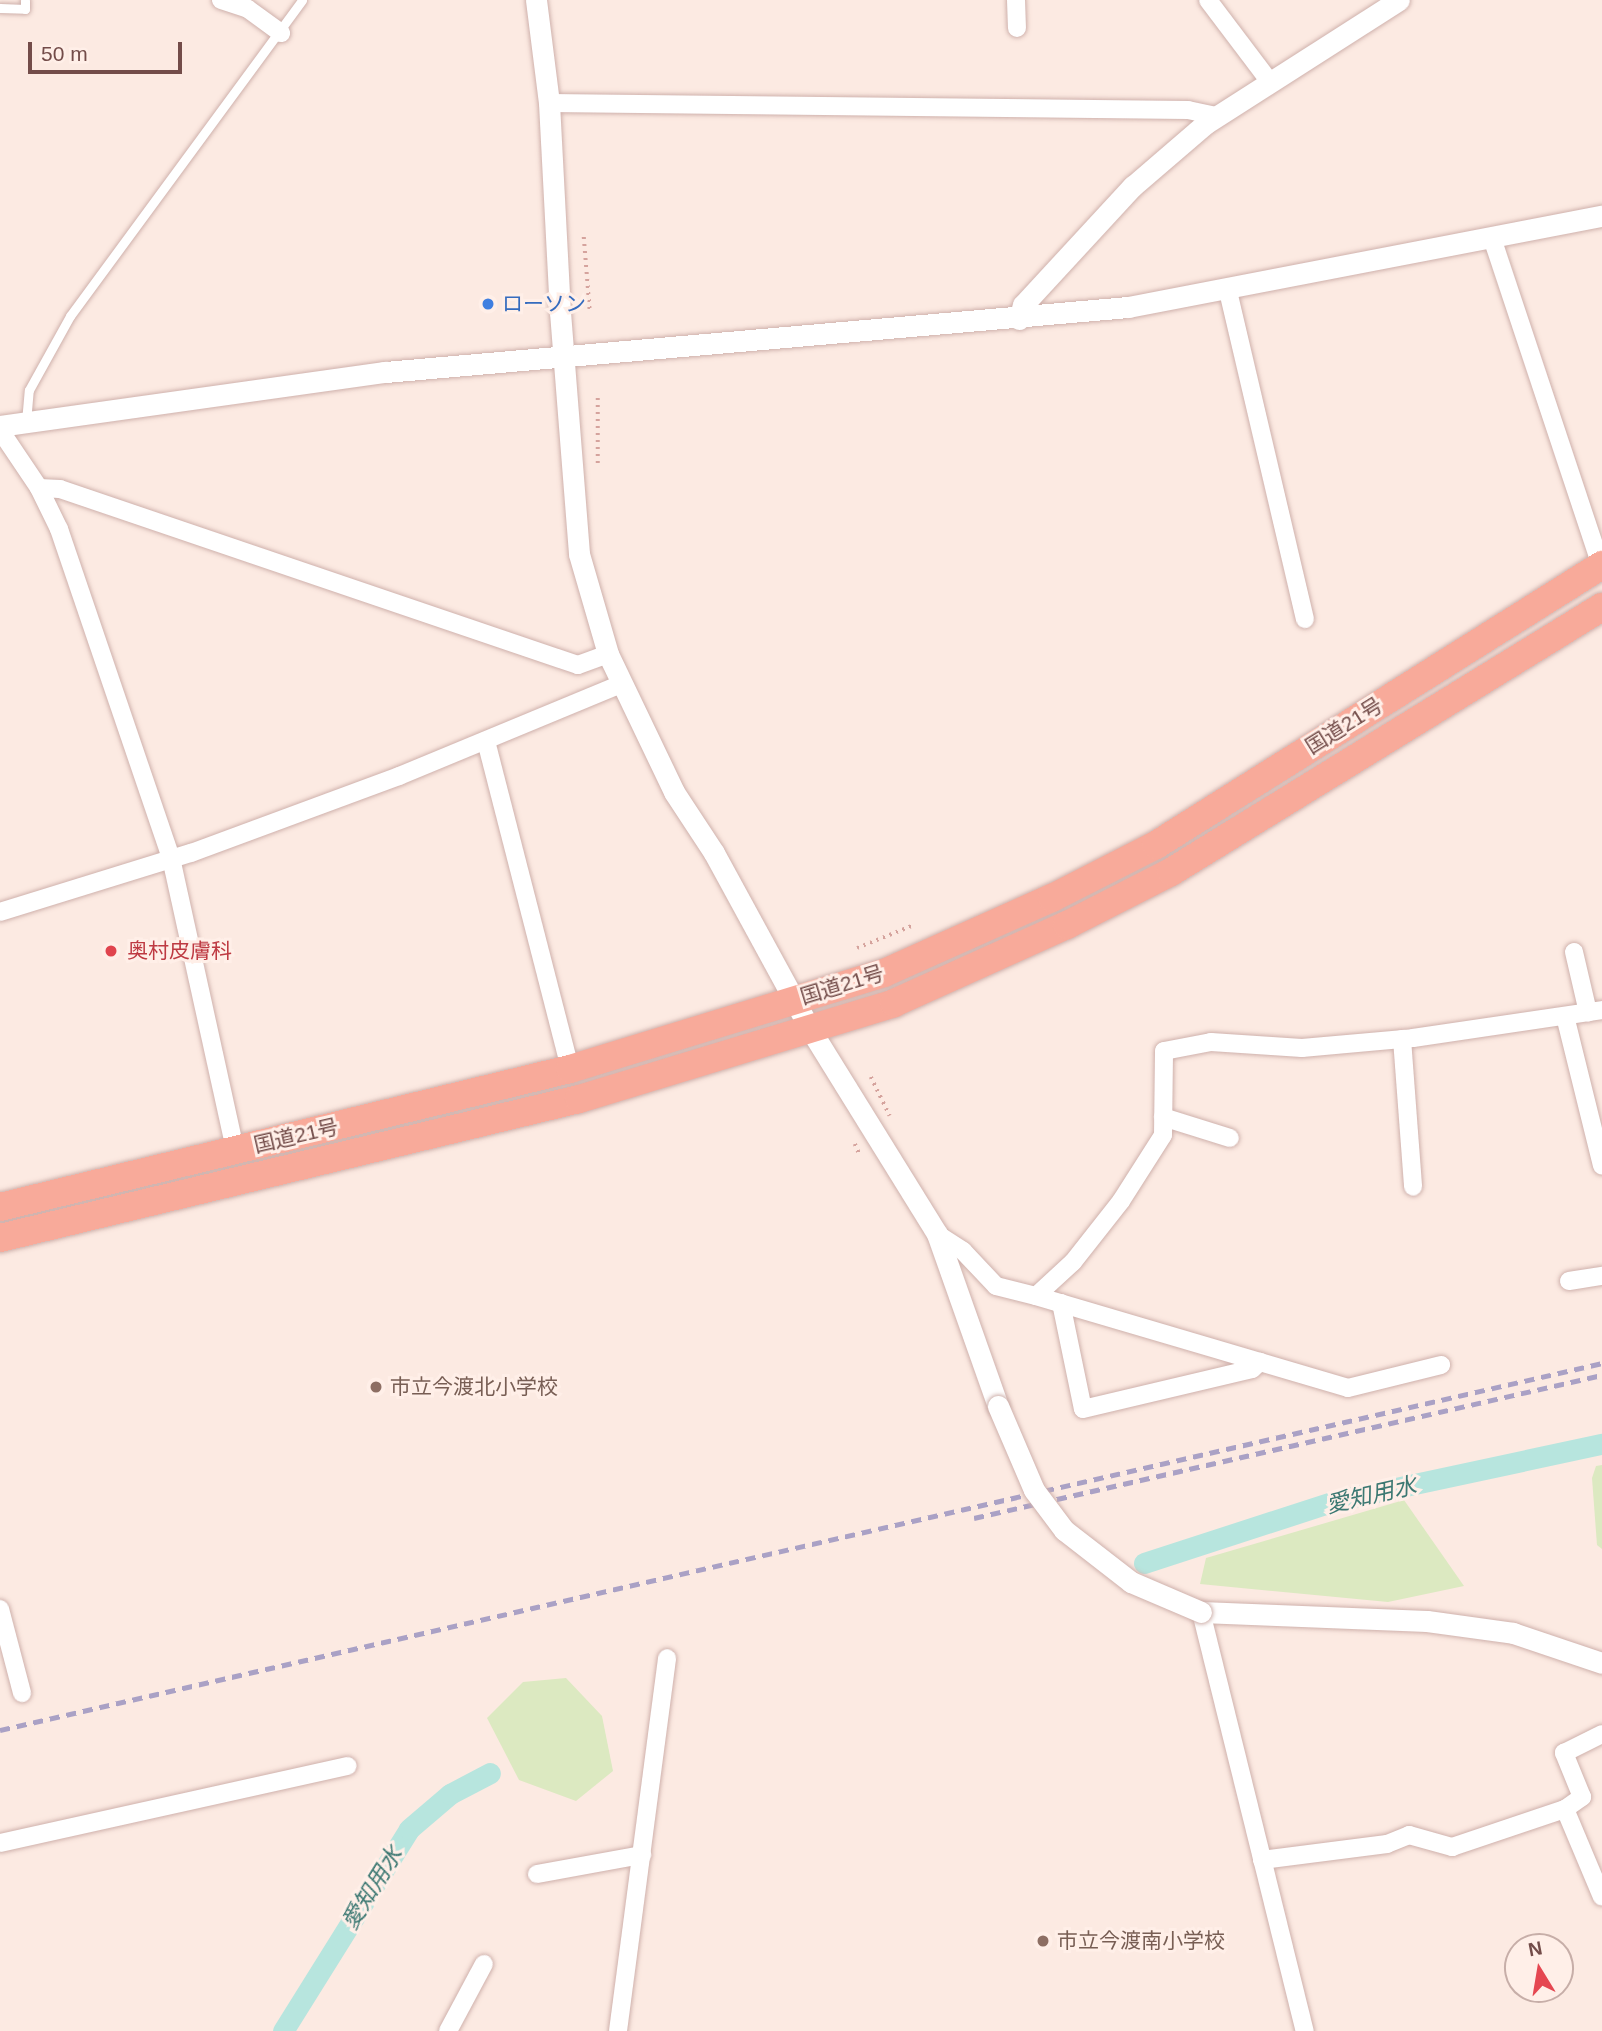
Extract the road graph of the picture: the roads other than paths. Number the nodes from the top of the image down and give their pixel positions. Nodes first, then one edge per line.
1 (25, 0) edge
2 (221, 0) edge
3 (302, 0) edge
4 (536, 0) edge
5 (1017, 0) edge
6 (1208, 0) edge
7 (1399, 0) edge
8 (0, 8) edge
9 (1017, 28) dead end
10 (281, 33) junction
11 (1270, 82) junction
12 (549, 103) junction
13 (1217, 116) junction
14 (1602, 216) edge
15 (1492, 237) junction
16 (1228, 291) junction
17 (1019, 320) junction
18 (563, 356) junction
19 (26, 422) junction
20 (0, 428) edge
21 (39, 488) junction
22 (1602, 566) edge
23 (1602, 607) edge
24 (1305, 619) dead end
25 (608, 654) junction
26 (619, 685) junction
27 (486, 741) junction
28 (171, 858) junction
29 (0, 912) edge
30 (1574, 951) dead end
31 (795, 999) junction
32 (1595, 1011) edge
33 (1565, 1016) junction
34 (810, 1029) junction
35 (1402, 1039) junction
36 (570, 1069) junction
37 (1163, 1117) junction
38 (1230, 1138) dead end
39 (235, 1150) junction
40 (1602, 1166) edge
41 (1413, 1187) dead end
42 (0, 1207) edge
43 (937, 1234) junction
44 (0, 1238) edge
45 (1602, 1276) edge
46 (1569, 1281) dead end
47 (1036, 1296) junction
48 (1061, 1303) junction
49 (1260, 1362) junction
50 (1441, 1365) dead end
51 (0, 1609) edge
52 (1201, 1612) junction
53 (667, 1658) dead end
54 (1602, 1663) edge
55 (22, 1693) dead end
56 (1602, 1734) edge
57 (348, 1766) dead end
58 (1565, 1809) junction
59 (0, 1843) edge
60 (642, 1855) junction
61 (1262, 1860) junction
62 (537, 1874) dead end
63 (1602, 1897) edge
64 (484, 1964) dead end
65 (448, 2031) edge
66 (618, 2031) edge
67 (1305, 2031) edge

1 - 8 lane
2 - 10 street
3 - 10 lane
4 - 12 street
5 - 9 street
6 - 11 street
7 - 11 street
10 - 19 lane
11 - 13 street
12 - 13 street
12 - 18 street
13 - 17 street
14 - 15 street
15 - 16 street
15 - 22 street
16 - 17 street
16 - 24 street
17 - 18 street
18 - 19 street
18 - 25 street
19 - 20 street
20 - 21 street
21 - 25 street
21 - 28 street
22 - 31 highway, 国道21号
23 - 34 highway, 国道21号
25 - 26 street
26 - 27 street
26 - 31 street
27 - 28 street
27 - 36 street
28 - 29 street
28 - 39 street
30 - 32 street
31 - 34 street
31 - 36 highway, 国道21号
32 - 33 street
33 - 35 street
33 - 40 street
34 - 43 street
34 - 44 highway, 国道21号
35 - 37 street
35 - 41 street
36 - 39 highway, 国道21号
37 - 38 street
37 - 47 street
39 - 42 highway, 国道21号
43 - 47 street
43 - 52 street, bridge
45 - 46 street
47 - 48 street
48 - 49 street
48 - 49 street
49 - 50 street
51 - 55 street
52 - 54 street
52 - 61 street
53 - 60 street
56 - 58 street
57 - 59 street
58 - 61 street
58 - 63 street
60 - 62 street
60 - 66 street
61 - 67 street
64 - 65 street

